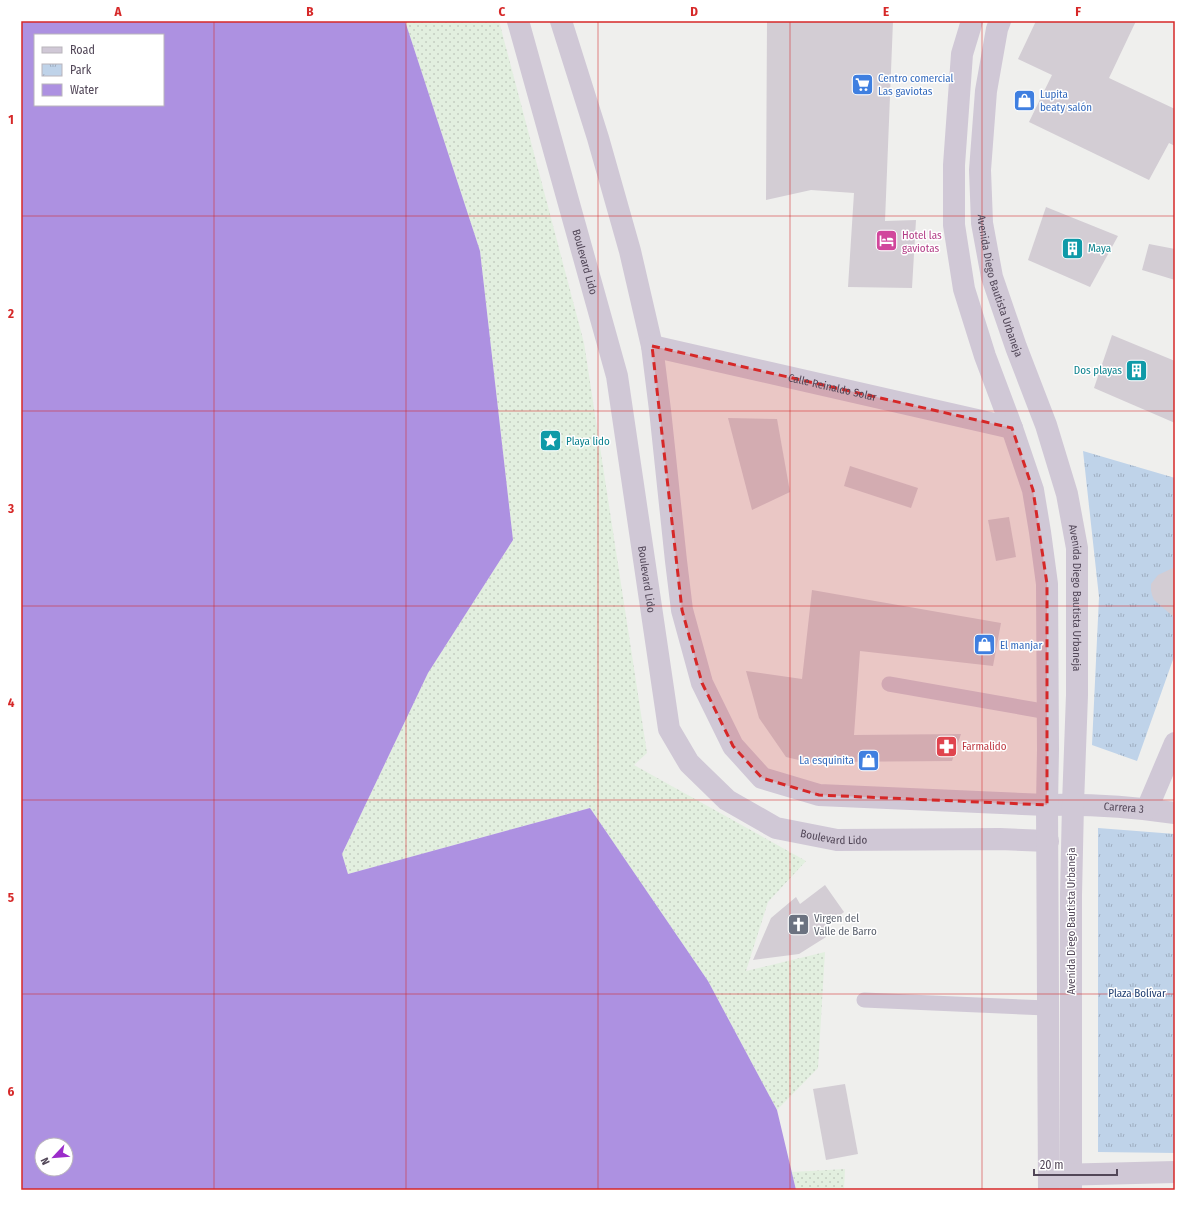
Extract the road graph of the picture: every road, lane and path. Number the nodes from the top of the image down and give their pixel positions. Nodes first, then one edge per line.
1 (518, 21) edge
2 (561, 21) edge
3 (972, 21) edge
4 (1000, 21) edge
5 (652, 346) junction
6 (1012, 428) junction
7 (889, 684) dead end
8 (1048, 712) junction
9 (1175, 743) edge
10 (1073, 804) junction
11 (1047, 805) junction
12 (1147, 809) junction
13 (1175, 813) edge
14 (1048, 841) junction
15 (864, 1000) dead end
16 (1047, 1008) junction
17 (1175, 1172) edge
18 (1071, 1182) edge
19 (1049, 1183) edge

1 - 14 street, Boulevard Lido
2 - 5 street
3 - 6 street
4 - 10 street, Avenida Diego Bautista Urbaneja
5 - 6 street, Calle Reinaldo Solar
5 - 11 street
6 - 8 street
7 - 8 lane
8 - 11 street
9 - 12 street
10 - 11 street
10 - 12 street, Carrera 3
10 - 18 street, Avenida Diego Bautista Urbaneja
11 - 14 street
12 - 13 street, Carrera 3
14 - 16 street
15 - 16 lane
16 - 19 street
17 - 18 street
18 - 19 street

